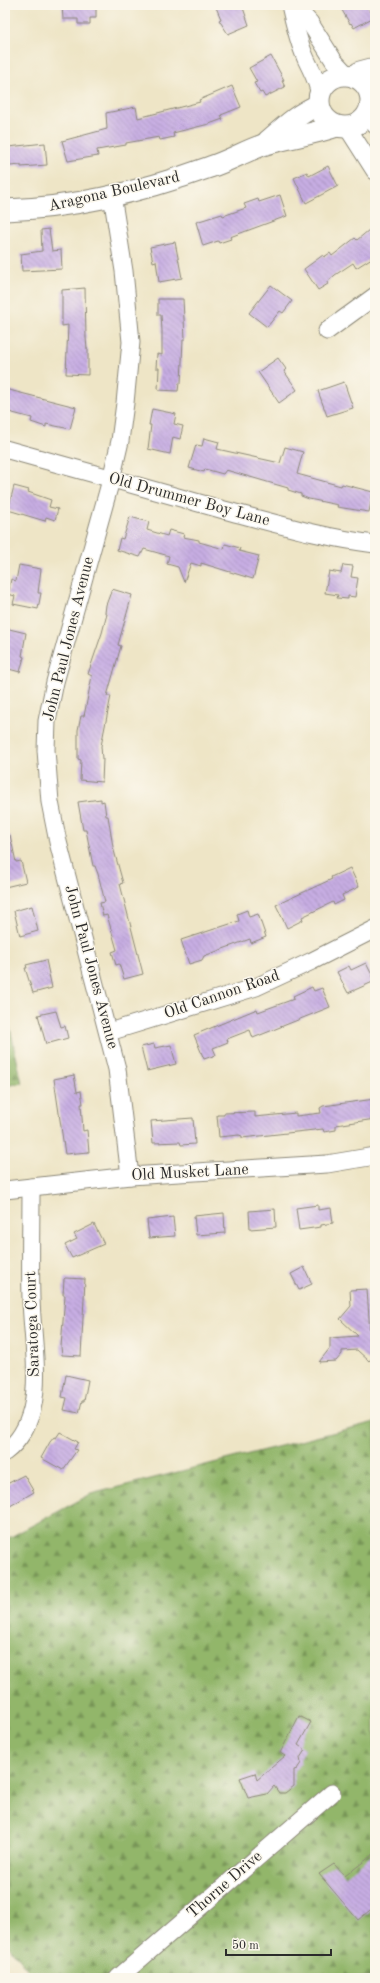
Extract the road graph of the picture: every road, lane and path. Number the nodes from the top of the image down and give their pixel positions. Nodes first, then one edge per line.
1 (290, 5) edge
2 (294, 5) edge
3 (375, 68) edge
4 (351, 76) junction
5 (319, 100) junction
6 (372, 110) edge
7 (342, 127) junction
8 (265, 144) junction
9 (375, 172) edge
10 (112, 195) junction
11 (5, 210) edge
12 (375, 296) edge
13 (327, 331) dead end
14 (5, 449) edge
15 (111, 480) junction
16 (375, 544) edge
17 (375, 929) edge
18 (109, 1032) junction
19 (375, 1156) edge
20 (130, 1176) junction
21 (31, 1186) junction
22 (5, 1190) edge
23 (5, 1452) edge
24 (332, 1793) dead end
25 (118, 1978) edge

1 - 5 street
2 - 4 street
3 - 4 street
4 - 5 street
4 - 6 street
5 - 7 street
5 - 8 street, Aragona Boulevard
6 - 7 street
7 - 8 street, Aragona Boulevard
7 - 9 street
8 - 10 street, Aragona Boulevard
10 - 11 street, Aragona Boulevard
10 - 15 street, John Paul Jones Avenue
12 - 13 street
14 - 15 street, Old Drummer Boy Lane
15 - 16 street, Old Drummer Boy Lane
15 - 18 street, John Paul Jones Avenue
17 - 18 street, Old Cannon Road
18 - 20 street, John Paul Jones Avenue
19 - 20 street, Old Musket Lane
20 - 21 street, Old Musket Lane
21 - 22 street, Old Musket Lane
21 - 23 street, Saratoga Court
24 - 25 street, Thorne Drive

